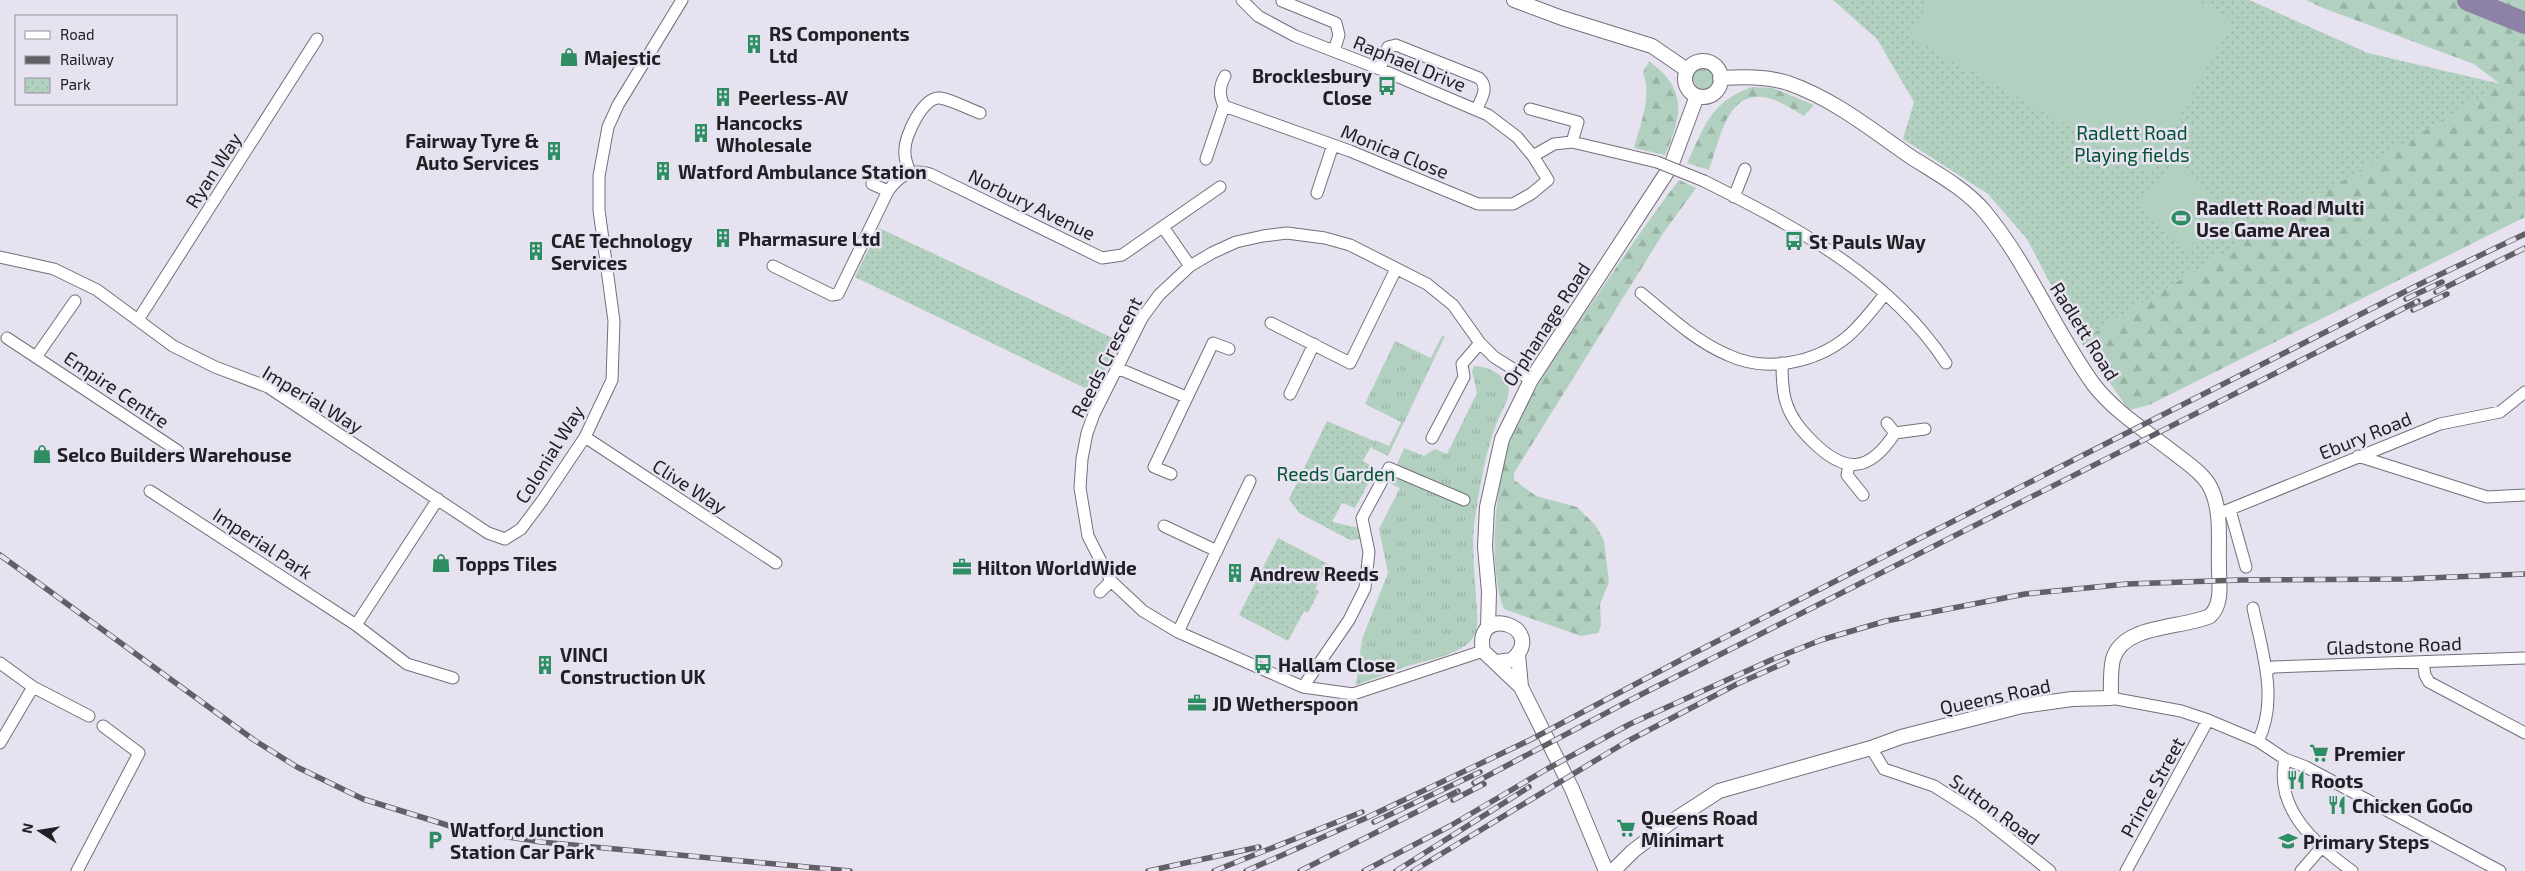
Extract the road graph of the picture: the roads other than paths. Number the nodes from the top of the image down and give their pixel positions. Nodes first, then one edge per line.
1 (682, 0) edge
2 (1242, 0) edge
3 (1514, 0) edge
4 (1282, 1) edge
5 (1543, 5) edge
6 (317, 40) dead end
7 (1334, 51) junction
8 (1380, 69) junction
9 (1687, 70) junction
10 (1225, 76) dead end
11 (1720, 78) junction
12 (1697, 96) junction
13 (1224, 106) junction
14 (1477, 108) junction
15 (1530, 109) dead end
16 (980, 113) dead end
17 (1572, 142) junction
18 (1333, 145) junction
19 (1533, 156) junction
20 (1206, 160) dead end
21 (1745, 169) dead end
22 (910, 172) junction
23 (1548, 180) joint
24 (872, 184) dead end
25 (1220, 187) dead end
26 (888, 191) junction
27 (1317, 193) dead end
28 (1734, 196) junction
29 (1163, 227) junction
30 (0, 257) edge
31 (773, 266) dead end
32 (1190, 266) junction
33 (1396, 268) junction
34 (1641, 293) dead end
35 (1885, 294) junction
36 (75, 301) dead end
37 (138, 320) junction
38 (1271, 323) dead end
39 (7, 338) dead end
40 (1480, 343) junction
41 (1314, 344) junction
42 (1229, 349) dead end
43 (36, 357) junction
44 (1946, 363) dead end
45 (1782, 364) junction
46 (1118, 368) junction
47 (1531, 380) junction
48 (2525, 392) edge
49 (1290, 394) dead end
50 (1186, 397) junction
51 (1887, 423) dead end
52 (1925, 429) dead end
53 (1895, 433) junction
54 (585, 437) junction
55 (1432, 438) dead end
56 (178, 451) dead end
57 (2358, 456) junction
58 (1849, 465) junction
59 (1171, 474) dead end
60 (1250, 482) dead end
61 (150, 491) dead end
62 (1864, 495) dead end
63 (2525, 495) edge
64 (438, 500) junction
65 (1464, 500) dead end
66 (2224, 512) junction
67 (1164, 526) dead end
68 (521, 530) joint
69 (1217, 551) junction
70 (776, 563) dead end
71 (2246, 567) dead end
72 (1111, 581) junction
73 (1100, 592) dead end
74 (1489, 592) junction
75 (2253, 608) dead end
76 (1504, 622) junction
77 (356, 625) junction
78 (1488, 628) junction
79 (1178, 632) junction
80 (1483, 651) junction
81 (1518, 654) junction
82 (2525, 658) edge
83 (1497, 662) junction
84 (2423, 662) junction
85 (0, 663) edge
86 (2266, 671) junction
87 (453, 678) dead end
88 (33, 687) junction
89 (1521, 687) junction
90 (1303, 688) junction
91 (2111, 698) junction
92 (89, 716) dead end
93 (2208, 720) junction
94 (103, 726) dead end
95 (2525, 733) edge
96 (2258, 741) junction
97 (0, 743) edge
98 (1871, 748) junction
99 (2285, 759) junction
100 (2321, 848) junction
101 (77, 871) edge
102 (1606, 871) edge
103 (1614, 871) edge
104 (2050, 871) edge
105 (2126, 871) edge
106 (2301, 871) edge
107 (2352, 871) edge
108 (2500, 871) edge

1 - 54 street, Colonial Way
2 - 7 street, Raphael Drive
3 - 5 street
4 - 7 street
5 - 9 street
6 - 37 street, Ryan Way
7 - 8 street, Raphael Drive
8 - 14 street, Raphael Drive
8 - 14 street
9 - 11 street
9 - 12 street
10 - 13 street
11 - 12 street
11 - 66 street, Radlett Road
12 - 47 street, Orphanage Road
13 - 18 street, Monica Close
13 - 20 street
14 - 19 street, Raphael Drive
15 - 17 street
16 - 22 street
17 - 19 street
17 - 28 street, bridge
18 - 23 street, Monica Close
18 - 27 street
19 - 23 street, Raphael Drive
21 - 28 street
22 - 26 street
22 - 29 street, Norbury Avenue
24 - 26 street
25 - 29 street, Norbury Avenue
26 - 31 street
28 - 35 street
29 - 32 street
30 - 37 street, Imperial Way
32 - 33 street, Reeds Crescent
32 - 46 street, Reeds Crescent
33 - 40 street, Reeds Crescent
33 - 41 street
34 - 45 street
35 - 44 street
35 - 45 street
36 - 43 street, Empire Centre
37 - 64 street, Imperial Way
38 - 41 street
39 - 43 street, Empire Centre
40 - 47 street, Reeds Crescent
40 - 55 street
41 - 49 street
42 - 50 street
43 - 56 street, Empire Centre
45 - 58 street
46 - 50 street
46 - 72 street, Reeds Crescent
47 - 74 street, Orphanage Road
48 - 57 street, Ebury Road
50 - 59 street
51 - 53 street
52 - 53 street
53 - 58 street
54 - 68 street, Colonial Way
54 - 70 street, Clive Way
57 - 63 street
57 - 66 street, Ebury Road
58 - 62 street
60 - 69 street
61 - 77 street, Imperial Park
64 - 68 street, Imperial Way
64 - 77 street
65 - 90 street
66 - 71 street
66 - 91 street, Radlett Road
67 - 69 street
69 - 79 street
72 - 73 street
72 - 79 street, Reeds Crescent
74 - 76 street, Orphanage Road
74 - 78 street, Orphanage Road
75 - 86 street
76 - 78 street
76 - 81 street, Orphanage Road
77 - 87 street, Imperial Park
78 - 80 street, Orphanage Road
79 - 90 street, Reeds Crescent
80 - 83 street, Orphanage Road
80 - 90 street, Reeds Crescent
81 - 83 street
81 - 89 street, Orphanage Road
82 - 84 street, Gladstone Road
83 - 89 street, Orphanage Road
84 - 86 street, Gladstone Road
84 - 95 street
85 - 88 street
86 - 96 street
88 - 92 street
88 - 97 street
89 - 102 street, Orphanage Road
91 - 93 street, Queens Road
91 - 98 street, Queens Road
93 - 96 street, Queens Road
93 - 105 street, Prince Street
94 - 101 street
96 - 99 street, Queens Road
98 - 103 street, Queens Road
98 - 104 street, Sutton Road
99 - 100 street
99 - 108 street, Queens Road
100 - 106 street
100 - 107 street

